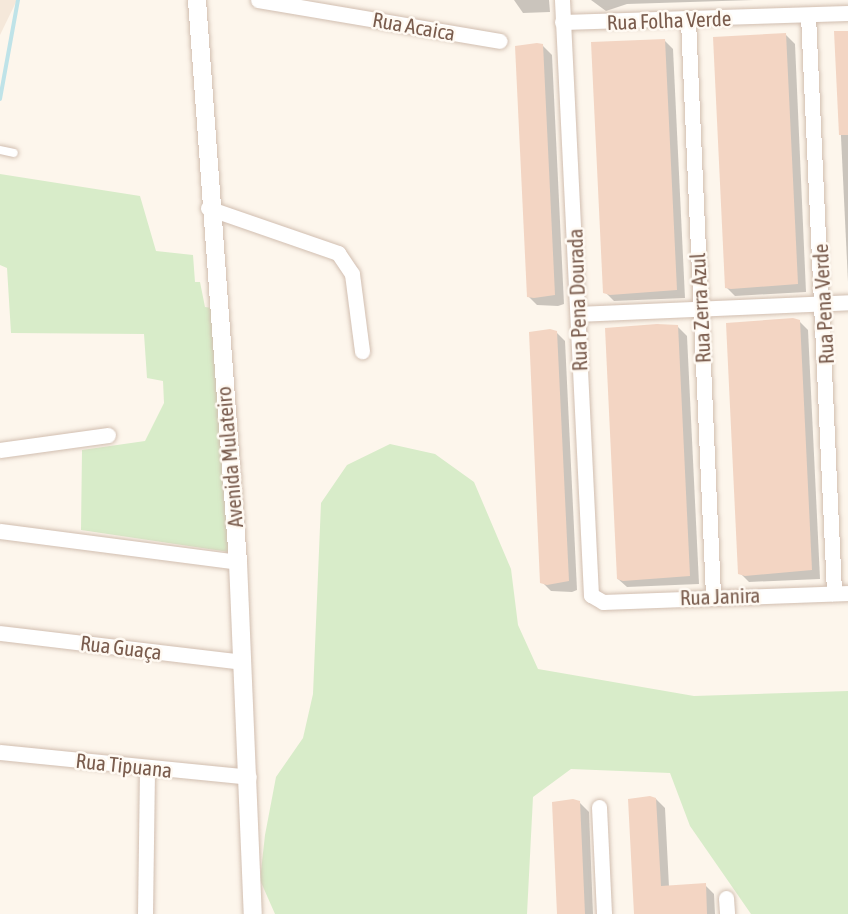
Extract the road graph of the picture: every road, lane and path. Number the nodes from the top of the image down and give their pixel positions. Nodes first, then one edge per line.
1 (196, 0) edge
2 (258, 0) edge
3 (562, 0) edge
4 (848, 13) edge
5 (808, 15) junction
6 (688, 21) junction
7 (562, 22) junction
8 (500, 41) dead end
9 (0, 150) edge
10 (14, 153) dead end
11 (208, 208) junction
12 (848, 302) edge
13 (823, 304) junction
14 (700, 309) junction
15 (578, 314) junction
16 (362, 351) dead end
17 (108, 435) dead end
18 (0, 450) edge
19 (0, 531) edge
20 (238, 562) junction
21 (841, 593) edge
22 (713, 596) junction
23 (593, 600) joint
24 (0, 633) edge
25 (242, 662) junction
26 (0, 752) edge
27 (147, 767) junction
28 (249, 777) junction
29 (599, 807) dead end
30 (726, 898) dead end
31 (145, 914) edge
32 (253, 914) edge
33 (604, 914) edge
34 (727, 914) edge

1 - 11 street, Avenida Mulateiro
2 - 8 street, Rua Acaica
3 - 7 street, Rua Pena Dourada
4 - 5 street, Rua Folha Verde
5 - 6 street, Rua Folha Verde
5 - 13 street, Rua Pena Verde
6 - 7 street, Rua Folha Verde
6 - 14 street, Rua Zerra Azul
7 - 15 street, Rua Pena Dourada
9 - 10 lane
11 - 16 street
11 - 20 street, Avenida Mulateiro
12 - 13 street
13 - 14 street
13 - 21 street, Rua Pena Verde
14 - 15 street
14 - 22 street, Rua Zerra Azul
15 - 23 street, Rua Pena Dourada
17 - 18 street
19 - 20 street
20 - 25 street, Avenida Mulateiro
21 - 22 street, Rua Janira
22 - 23 street, Rua Janira
24 - 25 street, Rua Guaça
25 - 28 street, Avenida Mulateiro
26 - 27 street, Rua Tipuana
27 - 28 street, Rua Tipuana
27 - 31 street
28 - 32 street, Avenida Mulateiro
29 - 33 street
30 - 34 street

